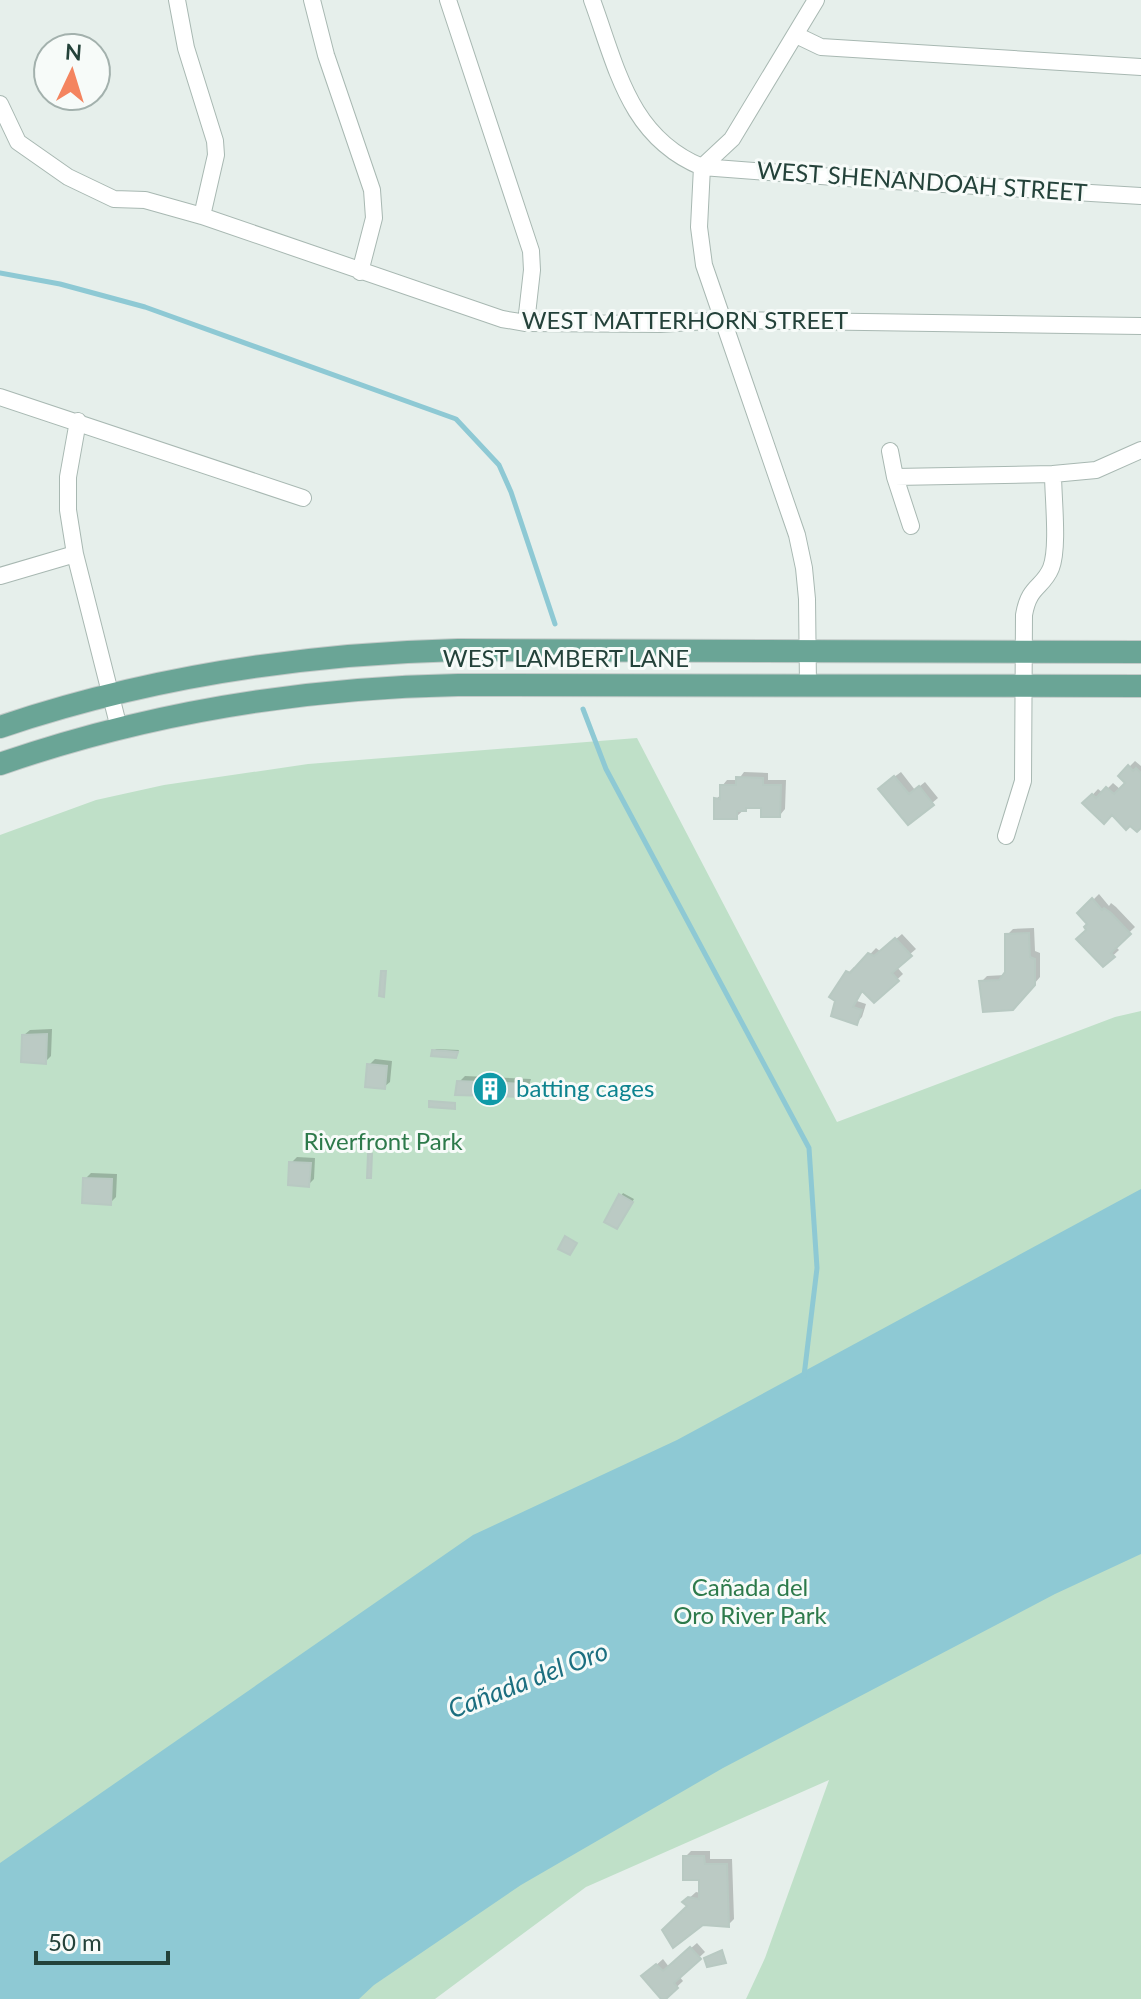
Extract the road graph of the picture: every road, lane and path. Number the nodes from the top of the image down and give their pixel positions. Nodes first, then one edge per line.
1 (177, 0) edge
2 (312, 0) edge
3 (448, 0) edge
4 (592, 0) edge
5 (816, 0) edge
6 (796, 35) junction
7 (1141, 67) edge
8 (0, 104) edge
9 (702, 167) junction
10 (1141, 196) edge
11 (202, 216) junction
12 (360, 272) junction
13 (723, 320) junction
14 (526, 323) junction
15 (1141, 326) edge
16 (0, 397) edge
17 (78, 421) junction
18 (1141, 450) edge
19 (890, 451) dead end
20 (1053, 474) junction
21 (895, 477) junction
22 (303, 498) dead end
23 (911, 526) dead end
24 (75, 554) junction
25 (0, 576) edge
26 (808, 650) junction
27 (1025, 651) junction
28 (1141, 652) edge
29 (808, 685) junction
30 (1025, 686) junction
31 (1141, 686) edge
32 (111, 695) junction
33 (0, 727) edge
34 (119, 728) junction
35 (0, 764) edge
36 (1006, 836) dead end

1 - 11 street
2 - 12 street
3 - 14 street
4 - 9 street
5 - 6 street
6 - 7 street
6 - 9 street
8 - 11 street, WEST MATTERHORN STREET
9 - 10 street, WEST SHENANDOAH STREET
9 - 13 street
11 - 12 street, WEST MATTERHORN STREET
12 - 14 street, WEST MATTERHORN STREET
13 - 14 street, WEST MATTERHORN STREET
13 - 15 street, WEST MATTERHORN STREET
13 - 26 street
16 - 17 street
17 - 22 street
17 - 24 street
18 - 20 street
19 - 21 street
20 - 21 street
20 - 27 street
21 - 23 street
24 - 25 street
24 - 32 street
26 - 27 main road, WEST LAMBERT LANE
26 - 29 street
26 - 32 main road, WEST LAMBERT LANE
27 - 28 main road, WEST LAMBERT LANE
27 - 30 street
29 - 30 main road, WEST LAMBERT LANE
29 - 34 main road, WEST LAMBERT LANE
30 - 31 main road, WEST LAMBERT LANE
30 - 36 street
32 - 33 main road, WEST LAMBERT LANE
32 - 34 street
34 - 35 main road, WEST LAMBERT LANE

